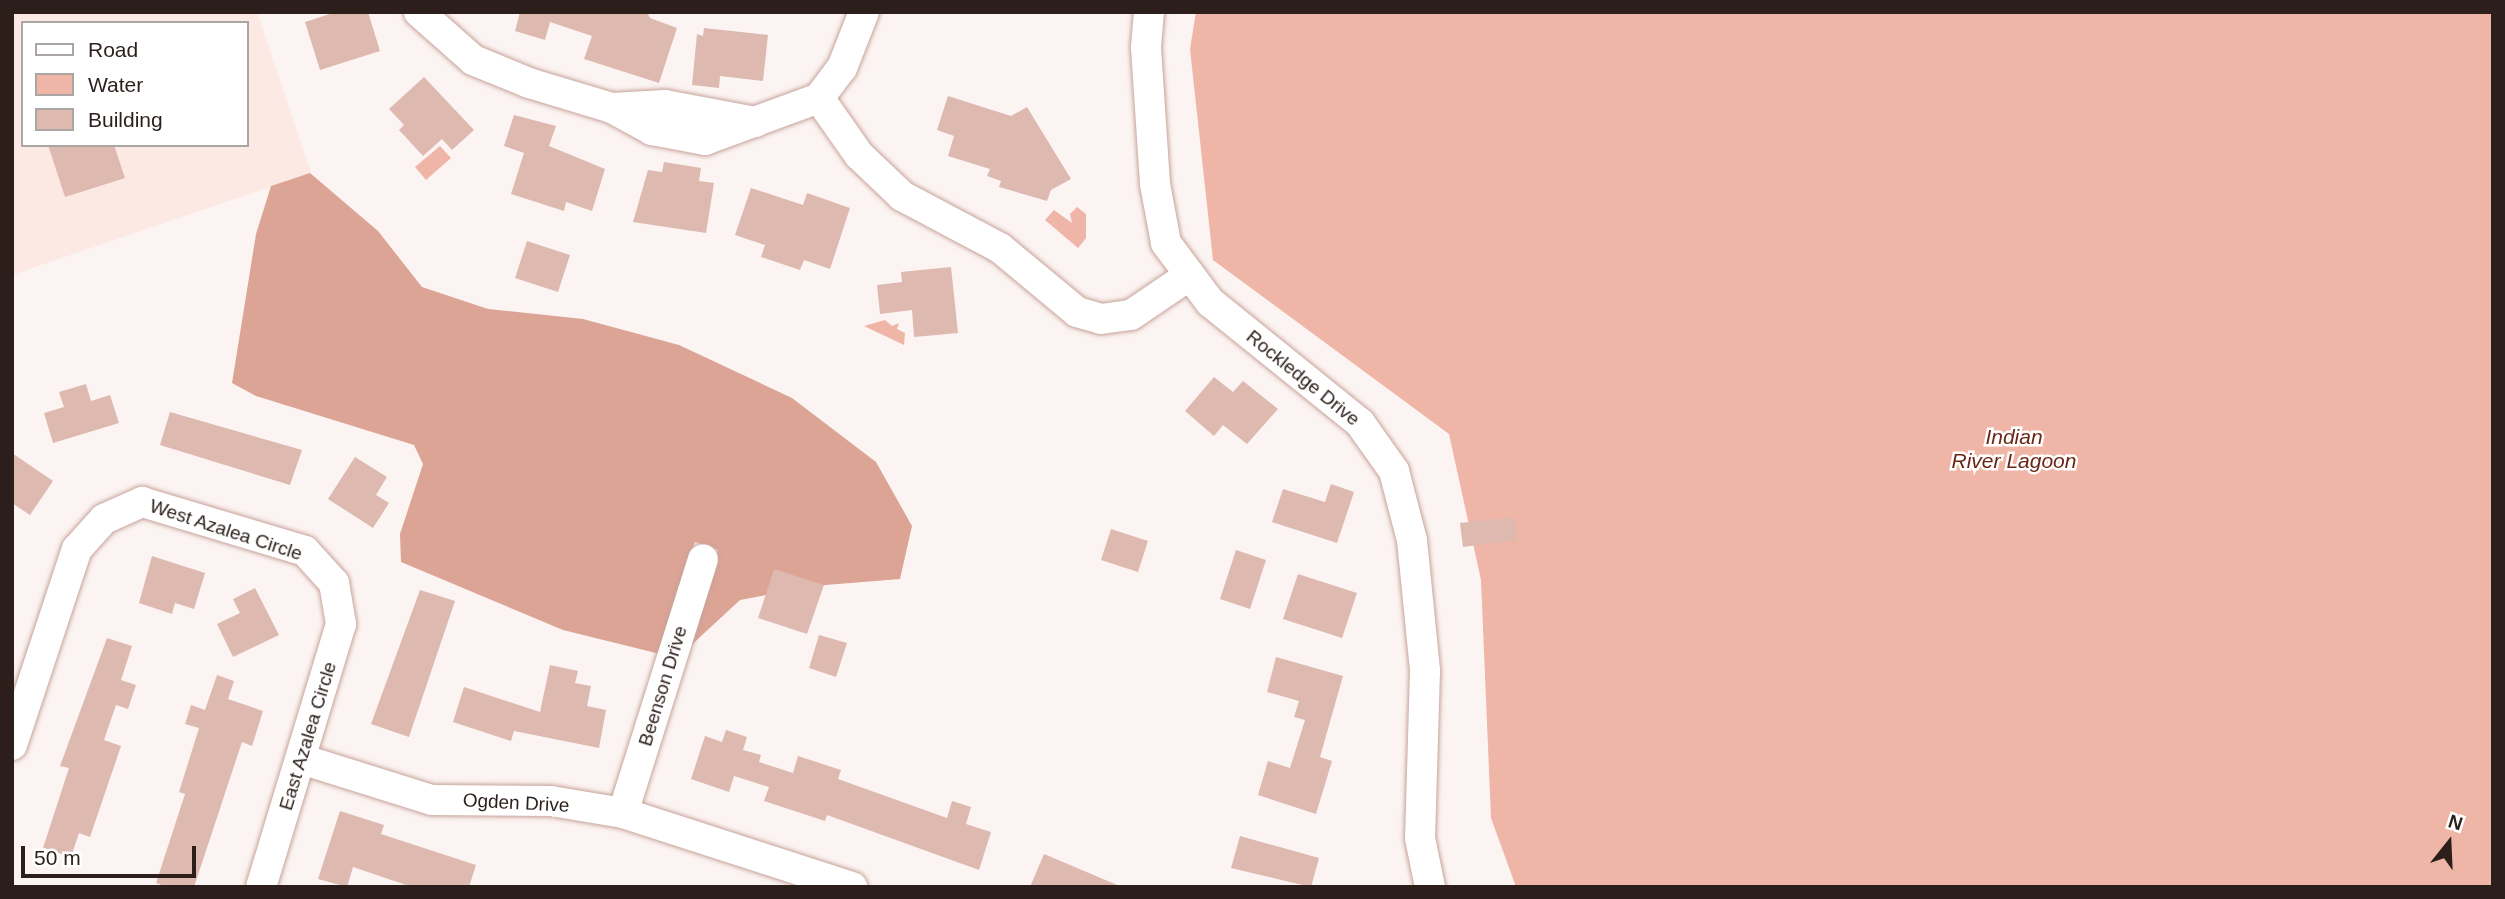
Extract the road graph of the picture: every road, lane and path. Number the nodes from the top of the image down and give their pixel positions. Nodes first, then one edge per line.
1 (419, 12) edge
2 (864, 12) edge
3 (1149, 12) edge
4 (819, 98) junction
5 (1189, 275) junction
6 (703, 559) dead end
7 (334, 583) joint
8 (12, 745) edge
9 (301, 759) junction
10 (623, 813) junction
11 (261, 887) edge
12 (852, 887) edge
13 (1430, 887) edge

1 - 4 street
2 - 4 street
3 - 5 street, Rockledge Drive
4 - 5 street
5 - 13 street, Rockledge Drive
6 - 10 street, Beenson Drive
7 - 8 street, West Azalea Circle
7 - 9 street, East Azalea Circle
9 - 10 street, Ogden Drive
9 - 11 street, East Azalea Circle
10 - 12 street, Ogden Drive

